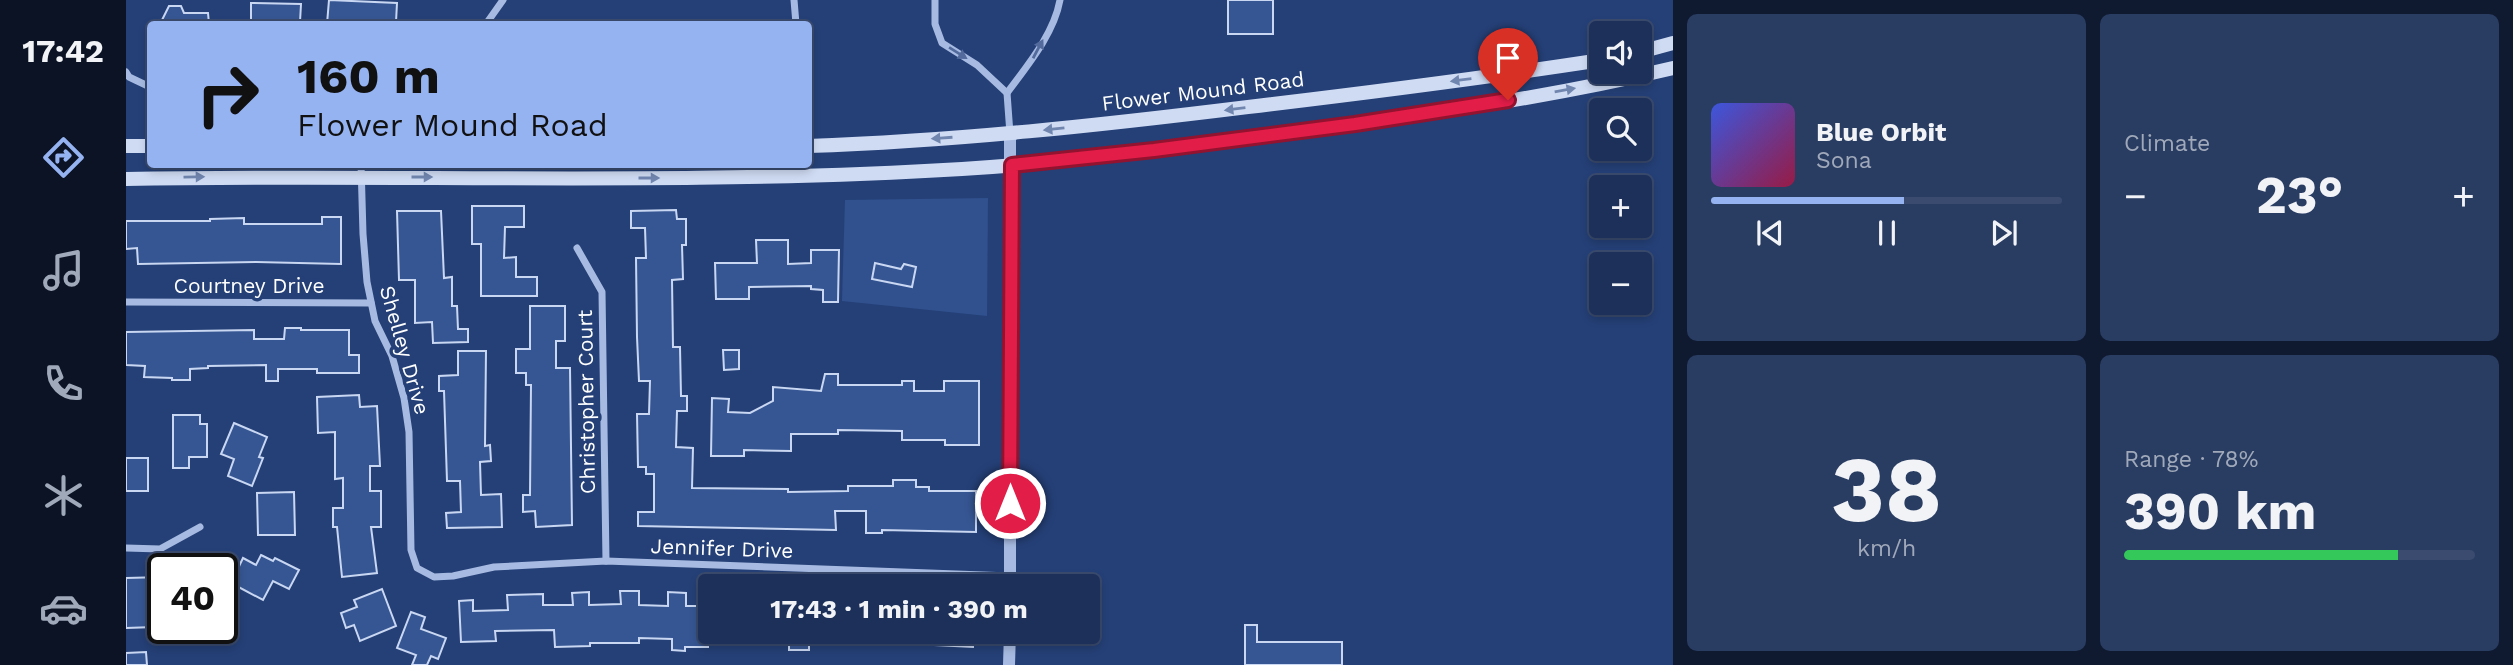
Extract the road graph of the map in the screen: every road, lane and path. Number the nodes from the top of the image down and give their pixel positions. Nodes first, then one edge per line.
1 (503, 0) edge
2 (794, 0) edge
3 (935, 0) edge
4 (1060, 0) edge
5 (488, 21) edge
6 (796, 21) edge
7 (1673, 43) edge
8 (1652, 49) edge
9 (1589, 62) edge
10 (1673, 68) edge
11 (126, 72) edge
12 (147, 86) edge
13 (1007, 93) junction
14 (1010, 134) junction
15 (126, 146) edge
16 (147, 146) edge
17 (812, 146) edge
18 (1012, 165) junction
19 (361, 171) edge
20 (126, 179) edge
21 (577, 248) dead end
22 (126, 302) edge
23 (371, 303) junction
24 (200, 527) dead end
25 (126, 548) edge
26 (606, 561) junction
27 (869, 574) edge
28 (1010, 574) edge
29 (434, 578) joint
30 (1010, 644) edge
31 (1009, 665) edge

1 - 5 street
2 - 6 street
3 -> 13 street
13 -> 4 street
7 - 8 main road
9 -> 14 main road, Flower Mound Road
18 -> 10 main road
11 - 12 street
13 - 14 street
14 -> 17 main road, Flower Mound Road
14 - 18 street
15 - 16 main road
19 -> 18 main road
18 - 28 street
20 -> 19 main road
19 - 23 street, Shelley Drive
21 - 26 street, Christopher Court
22 - 23 street, Courtney Drive
23 - 29 street, Shelley Drive
24 - 25 street
26 - 27 street, Jennifer Drive
26 - 29 street, Jennifer Drive
30 - 31 street

